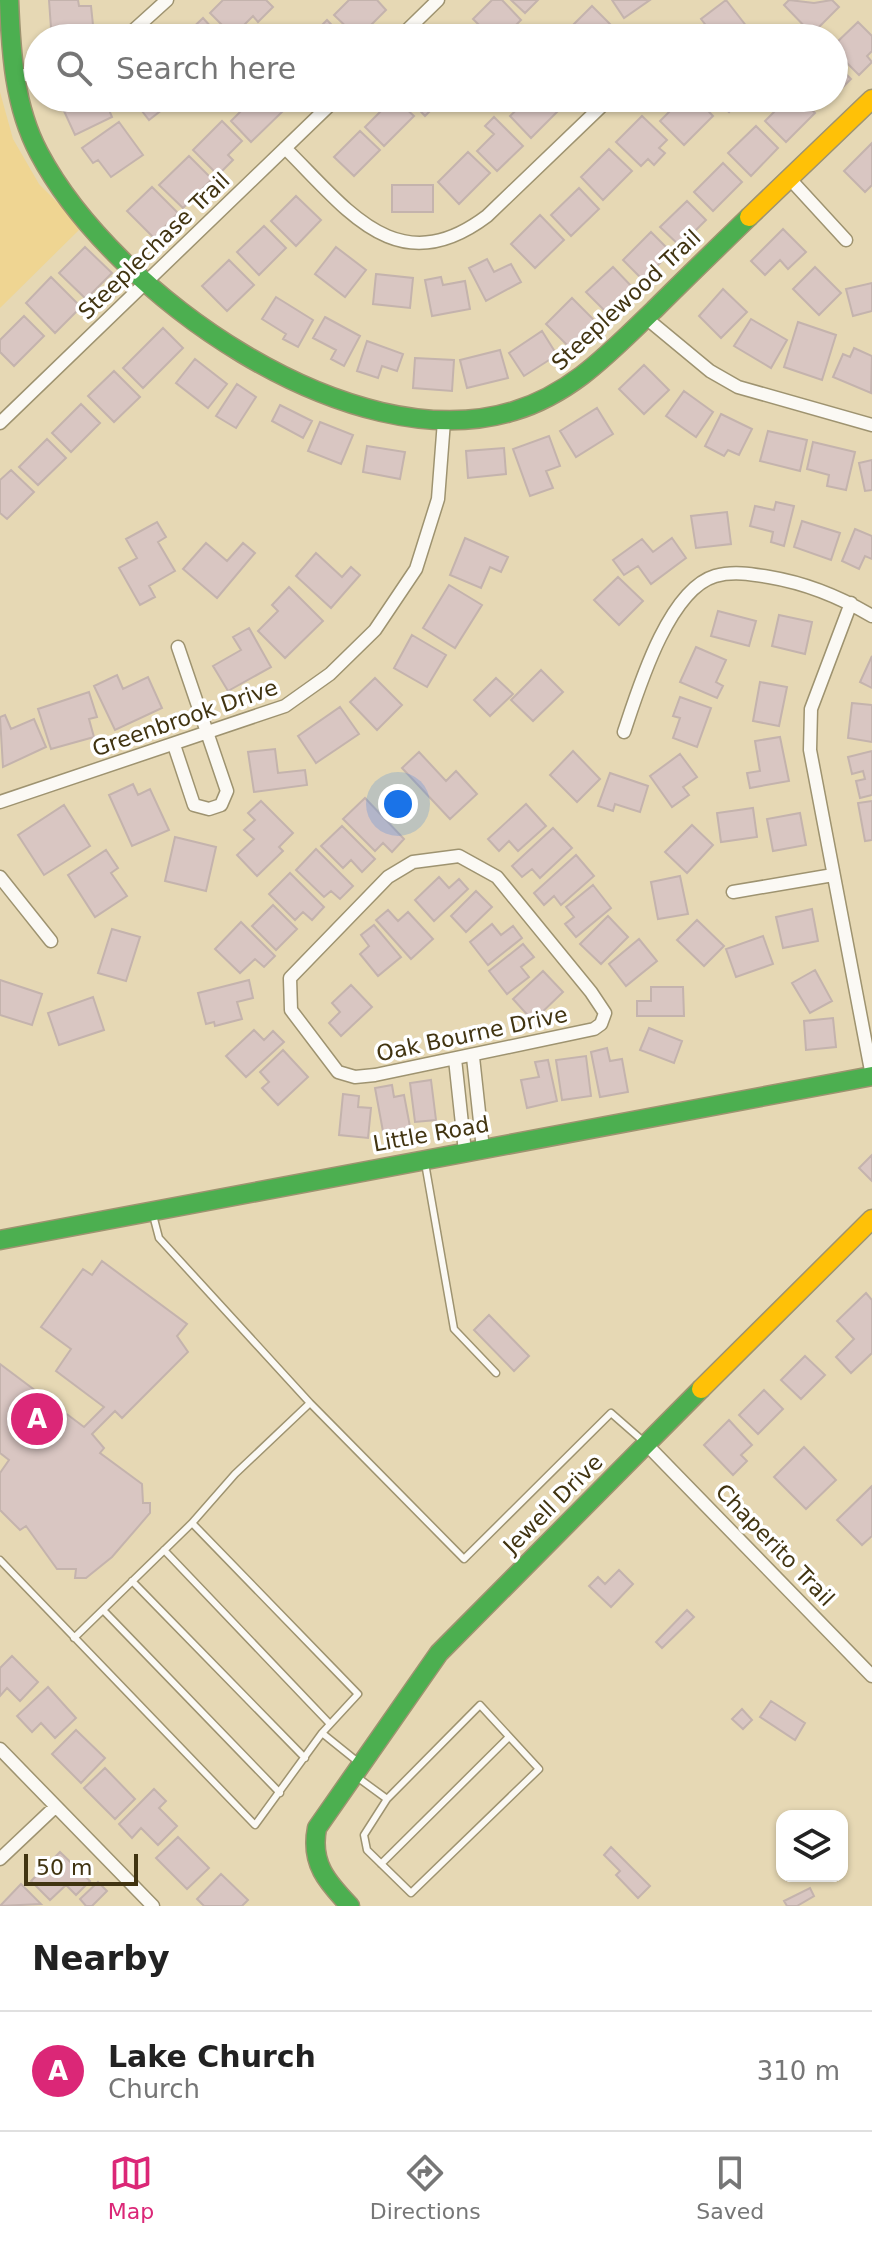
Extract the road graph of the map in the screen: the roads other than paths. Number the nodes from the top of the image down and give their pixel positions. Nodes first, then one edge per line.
1 (9, 0) edge
2 (167, 0) edge
3 (438, 0) edge
4 (140, 24) edge
5 (413, 24) edge
6 (24, 75) edge
7 (15, 78) junction
8 (872, 99) edge
9 (24, 107) edge
10 (26, 112) edge
11 (322, 112) edge
12 (595, 112) edge
13 (285, 148) junction
14 (790, 179) junction
15 (846, 240) dead end
16 (146, 280) junction
17 (646, 318) junction
18 (444, 421) junction
19 (0, 423) edge
20 (872, 425) edge
21 (851, 603) junction
22 (872, 616) edge
23 (178, 647) dead end
24 (209, 732) junction
25 (624, 732) dead end
26 (174, 745) junction
27 (0, 802) edge
28 (833, 875) junction
29 (0, 877) edge
30 (733, 892) dead end
31 (51, 941) dead end
32 (473, 1057) junction
33 (455, 1059) junction
34 (872, 1076) edge
35 (474, 1150) junction
36 (425, 1159) junction
37 (153, 1213) junction
38 (872, 1219) edge
39 (0, 1240) edge
40 (496, 1373) dead end
41 (310, 1403) junction
42 (647, 1445) junction
43 (192, 1523) junction
44 (164, 1550) junction
45 (0, 1560) edge
46 (132, 1581) junction
47 (103, 1610) junction
48 (74, 1638) junction
49 (872, 1676) edge
50 (330, 1724) junction
51 (322, 1733) junction
52 (509, 1737) junction
53 (0, 1749) edge
54 (305, 1758) junction
55 (358, 1770) junction
56 (280, 1793) junction
57 (387, 1799) junction
58 (55, 1807) junction
59 (0, 1859) edge
60 (381, 1864) junction
61 (153, 1906) edge
62 (350, 1906) edge

1 - 7 street, Steeplewood Trail
2 - 4 street
3 - 5 street
6 - 7 street
7 - 9 street, Steeplewood Trail
8 - 14 street, Steeplewood Trail
10 - 16 street, Steeplewood Trail
11 - 13 street, Steeplechase Trail
12 - 13 street
13 - 16 street, Steeplechase Trail
14 - 15 street
14 - 17 street, Steeplewood Trail
16 - 18 street, Steeplewood Trail
16 - 19 street, Steeplechase Trail
17 - 18 street, Steeplewood Trail
17 - 20 street
18 - 24 street, Greenbrook Drive
21 - 22 street
21 - 25 street
21 - 28 street
23 - 24 street
24 - 26 street, Greenbrook Drive
24 - 26 street
26 - 27 street, Greenbrook Drive
28 - 30 street
28 - 34 street
29 - 31 street
32 - 33 street, Oak Bourne Drive
32 - 33 street, Oak Bourne Drive
32 - 35 street
33 - 35 street
34 - 35 street, Little Road
35 - 36 street, Little Road
36 - 37 street, Little Road
36 - 40 lane
37 - 39 street, Little Road
37 - 41 lane
38 - 42 street, Jewell Drive
41 - 42 lane
41 - 43 lane
42 - 49 street, Chaperito Trail
42 - 55 street, Jewell Drive
43 - 44 lane
43 - 50 lane
44 - 46 lane
44 - 50 lane
45 - 48 lane
46 - 47 lane
46 - 54 lane
47 - 48 lane
47 - 56 lane
48 - 56 lane
50 - 51 lane
51 - 54 lane
51 - 55 lane
52 - 57 lane
52 - 60 lane
52 - 60 lane
53 - 58 street
54 - 56 lane
55 - 57 lane
55 - 62 street, Jewell Drive
57 - 60 lane
58 - 59 street
58 - 61 street

